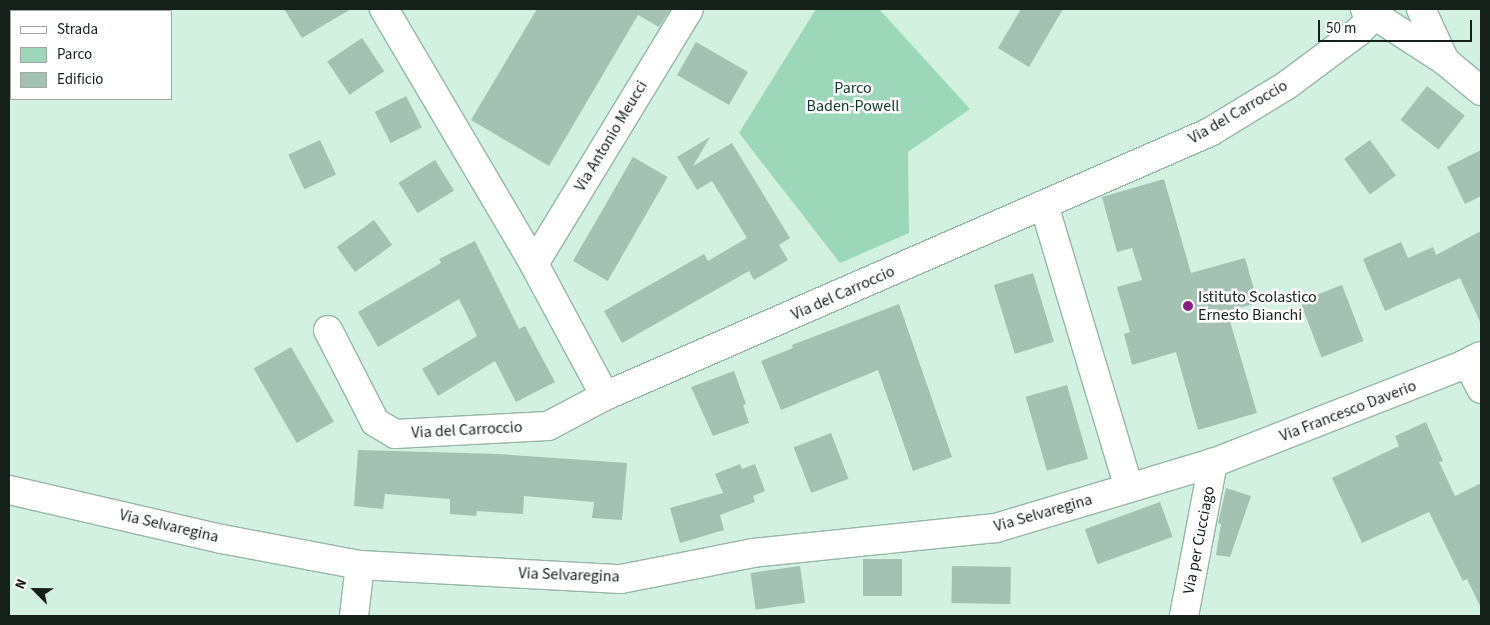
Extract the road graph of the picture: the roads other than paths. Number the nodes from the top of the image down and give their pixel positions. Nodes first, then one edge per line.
1 (384, 9) edge
2 (688, 9) edge
3 (1421, 9) edge
4 (1370, 12) edge
5 (1445, 61) junction
6 (1481, 91) edge
7 (1044, 205) junction
8 (534, 264) junction
9 (328, 330) dead end
10 (1475, 360) edge
11 (1481, 389) edge
12 (605, 396) junction
13 (1213, 463) junction
14 (1129, 488) junction
15 (9, 490) edge
16 (360, 565) junction
17 (354, 616) edge
18 (1184, 616) edge

1 - 8 street
2 - 8 street, Via Antonio Meucci
3 - 5 street
4 - 5 street
4 - 7 street, Via del Carroccio
5 - 6 street
7 - 12 street, Via del Carroccio
7 - 14 street
8 - 12 street
9 - 12 street, Via del Carroccio
10 - 11 street
10 - 13 street, Via Francesco Daverio
13 - 14 street, Via Selvaregina
13 - 18 street, Via per Cucciago
14 - 16 street, Via Selvaregina
15 - 16 street, Via Selvaregina
16 - 17 street

